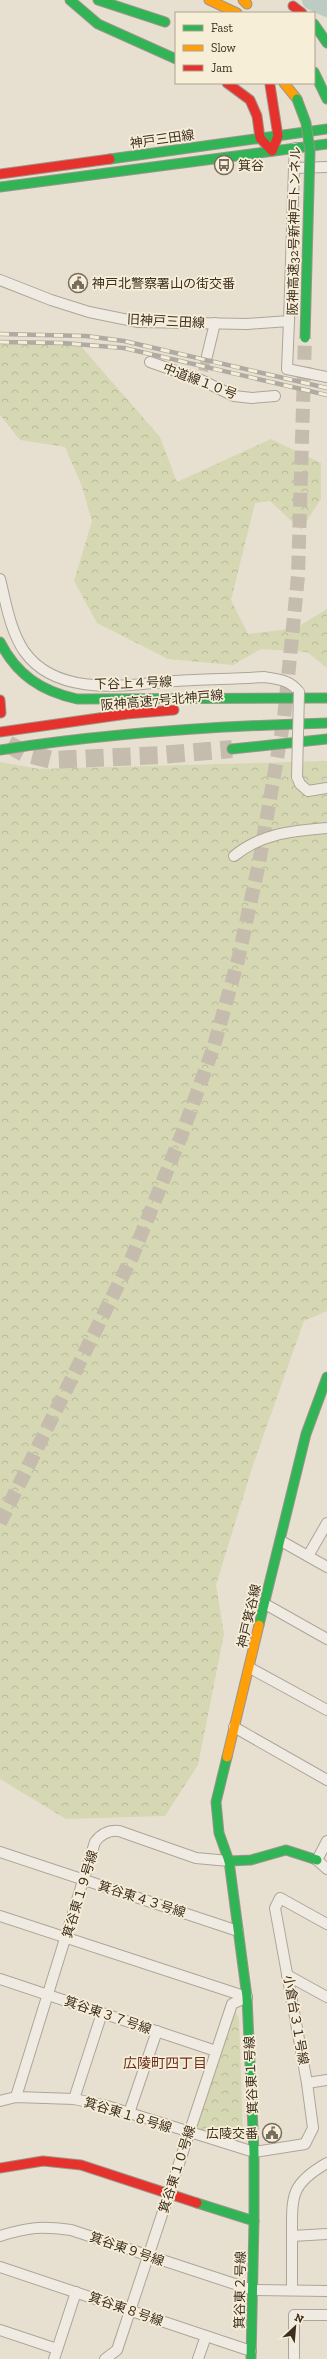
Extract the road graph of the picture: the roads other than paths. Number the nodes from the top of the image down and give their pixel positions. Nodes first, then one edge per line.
1 (70, 0) edge
2 (98, 0) edge
3 (124, 0) edge
4 (209, 0) edge
5 (294, 3) edge
6 (235, 12) edge
7 (301, 12) edge
8 (165, 22) junction
9 (315, 25) edge
10 (175, 27) edge
11 (327, 43) edge
12 (175, 59) edge
13 (315, 74) edge
14 (228, 84) edge
15 (285, 84) edge
16 (270, 86) dead end
17 (327, 99) edge
18 (327, 130) edge
19 (278, 136) junction
20 (260, 138) junction
21 (327, 144) edge
22 (295, 148) junction
23 (272, 151) junction
24 (327, 167) edge
25 (294, 168) junction
26 (0, 174) edge
27 (0, 187) edge
28 (0, 280) edge
29 (289, 321) junction
30 (214, 323) junction
31 (305, 338) tunnel mouth
32 (207, 356) tunnel mouth
33 (150, 362) dead end
34 (327, 378) edge
35 (275, 396) dead end
36 (0, 579) edge
37 (0, 642) edge
38 (327, 698) edge
39 (0, 700) edge
40 (327, 704) edge
41 (1, 713) dead end
42 (327, 723) edge
43 (0, 732) edge
44 (327, 738) edge
45 (232, 749) tunnel mouth
46 (0, 750) edge
47 (327, 788) edge
48 (327, 828) edge
49 (234, 856) dead end
50 (327, 1378) edge
51 (327, 1523) edge
52 (281, 1541) junction
53 (308, 1556) junction
54 (327, 1567) edge
55 (265, 1604) junction
56 (327, 1639) edge
57 (250, 1668) junction
58 (327, 1710) edge
59 (234, 1727) junction
60 (327, 1780) edge
61 (327, 1841) edge
62 (0, 1852) edge
63 (316, 1860) junction
64 (229, 1861) junction
65 (327, 1862) edge
66 (327, 1870) edge
67 (85, 1880) junction
68 (0, 1916) edge
69 (327, 1924) edge
70 (238, 1931) junction
71 (67, 1938) junction
72 (288, 1975) junction
73 (0, 1979) edge
74 (49, 1995) junction
75 (247, 1997) junction
76 (327, 1997) edge
77 (102, 2013) junction
78 (157, 2031) junction
79 (216, 2051) junction
80 (327, 2080) edge
81 (307, 2083) junction
82 (16, 2097) junction
83 (74, 2099) junction
84 (0, 2101) edge
85 (129, 2113) junction
86 (188, 2133) junction
87 (254, 2152) junction
88 (327, 2163) edge
89 (0, 2168) edge
90 (170, 2194) junction
91 (254, 2221) junction
92 (327, 2234) edge
93 (0, 2236) edge
94 (292, 2236) junction
95 (148, 2256) junction
96 (0, 2267) edge
97 (252, 2290) junction
98 (292, 2290) junction
99 (327, 2291) edge
100 (76, 2292) junction
101 (130, 2310) junction
102 (327, 2315) edge
103 (0, 2330) edge
104 (206, 2336) junction
105 (57, 2348) junction
106 (118, 2355) edge
107 (251, 2355) edge
108 (54, 2359) edge
109 (105, 2359) edge
110 (198, 2359) edge
111 (294, 2359) edge

1 - 12 main road
2 - 8 main road
3 - 8 main road
4 - 6 main road
5 - 7 main road
8 - 10 main road
9 - 11 main road
13 - 17 main road
14 - 20 main road
15 - 31 main road, 阪神高速32号新神戸トンネル, bridge
16 - 19 main road
18 - 19 main road, 神戸三田線
19 - 20 main road, 神戸三田線
19 - 23 main road
20 - 23 main road
20 - 26 main road, 神戸三田線
21 - 22 main road, 神戸三田線
22 - 23 main road, 神戸三田線
22 - 25 street
23 - 27 main road, 神戸三田線
24 - 25 street
25 - 29 street
28 - 30 street, 旧神戸三田線
29 - 30 street, 旧神戸三田線
29 - 34 street
30 - 32 street
33 - 35 street, 中道線１０号
36 - 47 street, 下谷上４号線, bridge
37 - 38 main road
39 - 41 main road
40 - 43 main road, 阪神高速7号北神戸線
42 - 46 main road
44 - 45 main road
48 - 49 street
50 - 52 main road, 神戸箕谷線
51 - 53 street
52 - 53 street
52 - 55 main road, 神戸箕谷線
53 - 54 street
55 - 56 street
55 - 57 main road, 神戸箕谷線
57 - 58 street
57 - 59 main road, 神戸箕谷線
59 - 60 street
59 - 64 main road, 神戸箕谷線
61 - 63 street
62 - 67 street, 箕谷東４３号線
63 - 64 main road
63 - 65 street
63 - 66 street
64 - 67 street, 箕谷東１９号線
64 - 70 main road
67 - 70 street, 箕谷東４３号線
67 - 71 street, 箕谷東１９号線
68 - 71 street
69 - 72 street, 小倉台３１号線
70 - 75 main road
71 - 74 street, 箕谷東１９号線
71 - 75 street
72 - 76 street
72 - 81 street, 小倉台３１号線
73 - 74 street, 箕谷東３７号線
74 - 77 street, 箕谷東３７号線
74 - 82 street, 箕谷東１９号線
75 - 79 street, 箕谷東１０号線
75 - 87 main road, 箕谷東１号線
77 - 78 street, 箕谷東３７号線
77 - 83 street
78 - 79 street, 箕谷東３７号線
78 - 85 street
79 - 86 street, 箕谷東１０号線
80 - 81 street
81 - 87 street, 小倉台３１号線
82 - 83 street, 箕谷東１８号線
82 - 84 street, 箕谷東１８号線
83 - 85 street, 箕谷東１８号線
85 - 86 street, 箕谷東１８号線
86 - 87 street, 箕谷東１８号線
86 - 90 street, 箕谷東１０号線
87 - 91 main road, 箕谷東１号線
88 - 94 street
89 - 90 main road
90 - 91 main road
90 - 95 street, 箕谷東１０号線
91 - 97 main road, 箕谷東２号線
92 - 94 street
93 - 95 street, 箕谷東９号線
94 - 98 street
95 - 97 street, 箕谷東９号線
95 - 101 street, 箕谷東１０号線
96 - 100 street, 箕谷東８号線
97 - 98 street, 箕谷東９号線
97 - 107 main road, 箕谷東２号線
98 - 99 street, 箕谷東９号線
100 - 101 street, 箕谷東８号線
100 - 105 street
101 - 104 street, 箕谷東８号線
101 - 106 street, 箕谷東１０号線
102 - 111 street
103 - 105 street
104 - 107 street, 箕谷東８号線
104 - 110 street
105 - 108 street
106 - 109 street, 箕谷東１０号線

